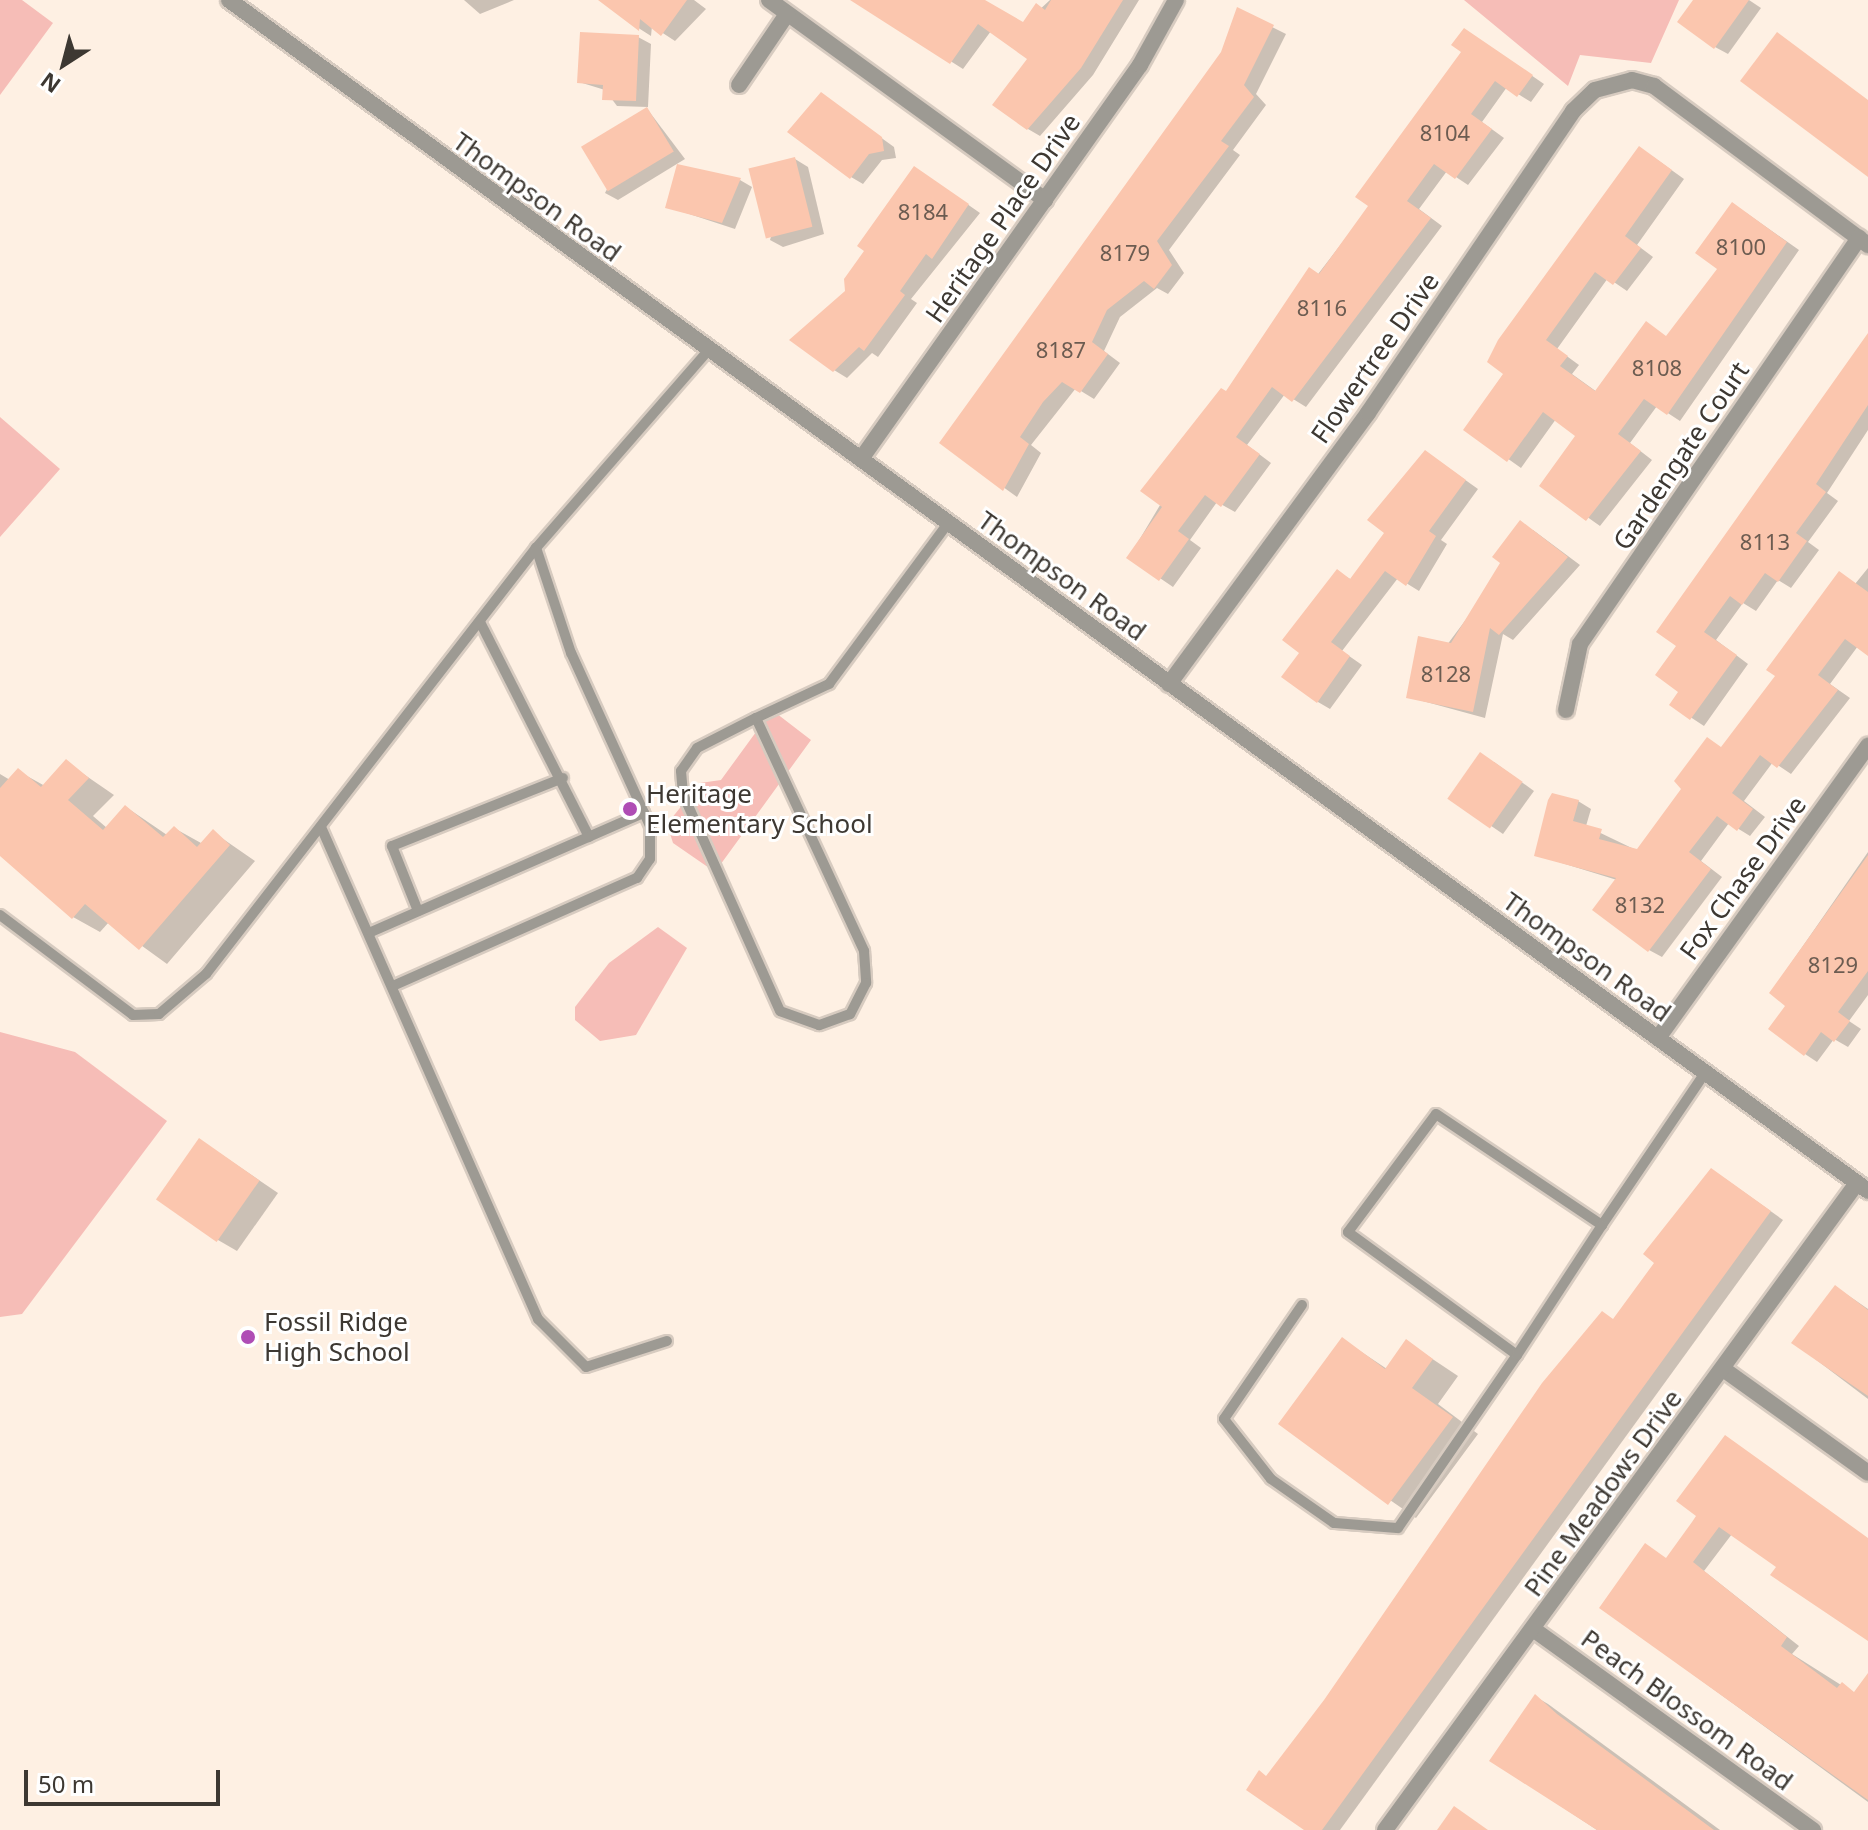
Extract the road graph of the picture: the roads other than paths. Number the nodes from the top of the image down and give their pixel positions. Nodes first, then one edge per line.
1 (229, 0) edge
2 (769, 0) edge
3 (1176, 0) edge
4 (787, 14) junction
5 (739, 85) dead end
6 (1045, 200) junction
7 (1863, 242) edge
8 (708, 351) junction
9 (861, 459) junction
10 (948, 523) junction
11 (536, 548) junction
12 (480, 622) junction
13 (1169, 684) junction
14 (1566, 710) dead end
15 (756, 718) junction
16 (1868, 746) edge
17 (563, 778) junction
18 (644, 813) junction
19 (321, 827) junction
20 (589, 837) junction
21 (418, 911) junction
22 (0, 915) edge
23 (371, 932) junction
24 (395, 985) junction
25 (1658, 1038) junction
26 (1705, 1073) junction
27 (1862, 1187) edge
28 (1602, 1225) junction
29 (1302, 1305) dead end
30 (667, 1341) dead end
31 (1517, 1355) junction
32 (1723, 1369) junction
33 (1868, 1473) edge
34 (1533, 1629) junction
35 (1385, 1830) edge
36 (1813, 1830) edge

1 - 8 street, Thompson Road
2 - 4 street
3 - 6 street, Heritage Place Drive
4 - 5 street
4 - 6 street
6 - 9 street, Heritage Place Drive
7 - 13 street, Flowertree Drive
7 - 14 street, Gardengate Court
8 - 9 street, Thompson Road
8 - 11 lane
9 - 10 street, Thompson Road
10 - 13 street, Thompson Road
10 - 15 lane
11 - 12 lane
11 - 18 lane
12 - 17 lane
12 - 19 lane
13 - 25 street, Thompson Road
15 - 15 lane
16 - 25 street, Fox Chase Drive
17 - 20 lane
17 - 21 lane
18 - 20 lane
18 - 24 lane
19 - 22 lane
19 - 23 lane
20 - 21 lane
21 - 23 lane
23 - 24 lane
24 - 30 lane
25 - 26 street, Thompson Road
26 - 27 street, Thompson Road
26 - 28 lane
27 - 32 street, Pine Meadows Drive
28 - 31 lane
28 - 31 lane
29 - 31 lane
32 - 33 street
32 - 34 street, Pine Meadows Drive
34 - 35 street, Pine Meadows Drive
34 - 36 street, Peach Blossom Road

